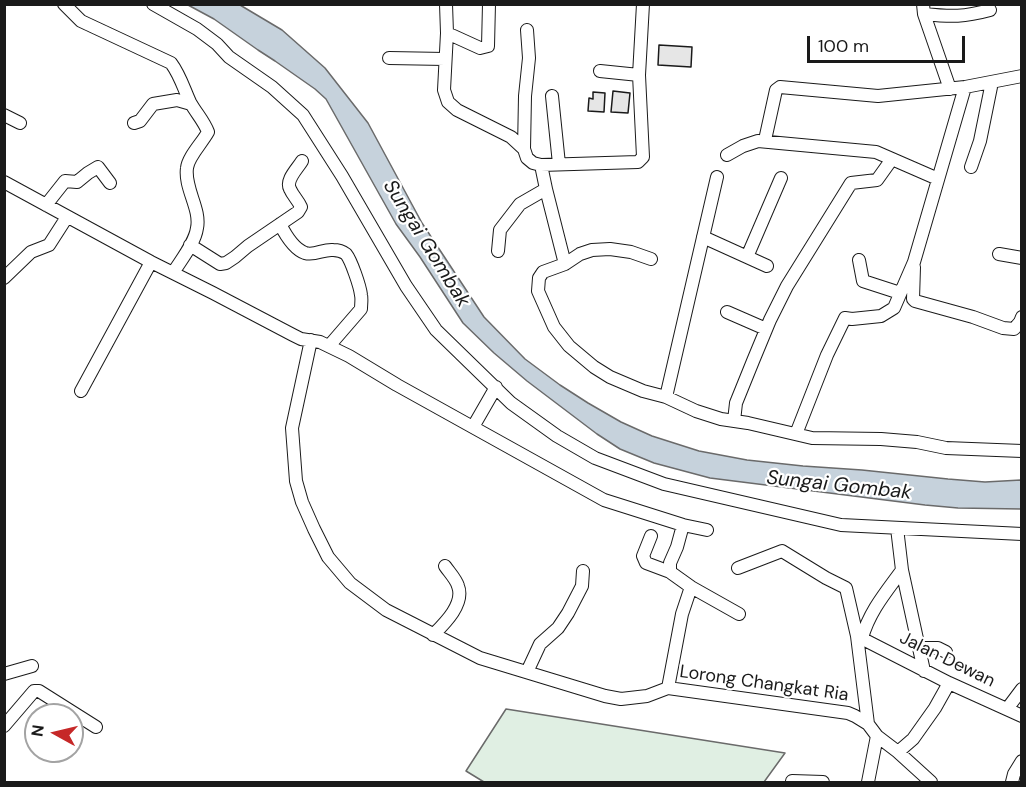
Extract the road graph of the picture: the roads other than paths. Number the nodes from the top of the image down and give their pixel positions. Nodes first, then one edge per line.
1 (64, 4) edge
2 (153, 4) edge
3 (446, 4) edge
4 (489, 4) edge
5 (643, 4) edge
6 (924, 9) edge
7 (990, 10) dead end
8 (527, 30) dead end
9 (447, 33) junction
10 (388, 58) dead end
11 (445, 59) junction
12 (600, 71) dead end
13 (639, 75) junction
14 (1022, 76) edge
15 (992, 82) junction
16 (965, 87) junction
17 (950, 89) junction
18 (552, 96) dead end
19 (191, 104) junction
20 (4, 115) edge
21 (20, 123) dead end
22 (134, 123) dead end
23 (765, 140) junction
24 (525, 149) junction
25 (727, 155) dead end
26 (892, 159) junction
27 (302, 162) dead end
28 (559, 164) junction
29 (541, 165) junction
30 (971, 167) dead end
31 (717, 177) dead end
32 (781, 178) dead end
33 (938, 179) junction
34 (4, 182) edge
35 (110, 183) dead end
36 (546, 189) junction
37 (46, 205) junction
38 (67, 217) junction
39 (280, 224) junction
40 (703, 237) junction
41 (190, 245) junction
42 (498, 251) dead end
43 (999, 254) dead end
44 (747, 257) junction
45 (1022, 258) edge
46 (651, 259) dead end
47 (859, 260) dead end
48 (151, 262) junction
49 (915, 262) junction
50 (565, 264) junction
51 (767, 266) dead end
52 (173, 273) junction
53 (4, 278) edge
54 (900, 293) junction
55 (727, 312) dead end
56 (1022, 317) edge
57 (766, 329) junction
58 (311, 340) junction
59 (329, 346) junction
60 (496, 387) junction
61 (81, 391) dead end
62 (666, 397) junction
63 (734, 421) junction
64 (473, 427) junction
65 (796, 434) junction
66 (1022, 451) edge
67 (683, 525) junction
68 (897, 528) junction
69 (707, 530) dead end
70 (1022, 534) edge
71 (651, 536) dead end
72 (445, 566) dead end
73 (738, 568) dead end
74 (583, 570) dead end
75 (902, 570) junction
76 (670, 572) junction
77 (691, 587) junction
78 (739, 614) dead end
79 (433, 635) junction
80 (859, 637) junction
81 (919, 648) junction
82 (946, 652) dead end
83 (32, 666) dead end
84 (924, 670) junction
85 (527, 672) junction
86 (4, 674) edge
87 (949, 683) junction
88 (668, 688) junction
89 (1022, 689) edge
90 (1007, 709) junction
91 (1022, 716) edge
92 (868, 724) junction
93 (4, 726) edge
94 (96, 727) dead end
95 (877, 736) junction
96 (898, 753) junction
97 (1022, 761) edge
98 (792, 781) edge
99 (823, 783) edge
100 (868, 783) edge
101 (931, 783) edge
102 (1012, 783) edge

1 - 19 street
2 - 60 street
3 - 9 street
4 - 9 street
5 - 13 street
6 - 7 street
6 - 17 street
8 - 24 street
9 - 11 street
10 - 11 street
11 - 24 street
12 - 13 street
13 - 28 street
14 - 15 street
15 - 16 street
15 - 30 street
16 - 17 street
16 - 33 street
17 - 23 street
18 - 28 street
19 - 22 street
19 - 41 street
20 - 21 street
23 - 25 street
23 - 26 street
24 - 29 street
26 - 33 street
26 - 57 street
27 - 39 street
28 - 29 street
29 - 36 street
31 - 40 street
32 - 44 street
33 - 49 street
34 - 37 street
35 - 37 street
36 - 42 street
36 - 50 street
37 - 38 street
38 - 48 street
38 - 53 street
39 - 41 street
39 - 59 street
40 - 44 street
40 - 62 street
41 - 52 street
43 - 45 street
44 - 51 street
46 - 50 street
47 - 54 street
48 - 52 street
48 - 61 street
49 - 54 street
49 - 56 street
50 - 62 street
52 - 58 street
54 - 65 street
55 - 57 street
57 - 63 street
58 - 59 street
58 - 79 street, Lorong Changkat Ria
59 - 64 street
60 - 64 street
60 - 68 street
62 - 63 street
63 - 65 street
64 - 67 street
65 - 66 street
67 - 69 street
67 - 76 street
68 - 70 street
68 - 75 street
71 - 76 street
72 - 79 street
73 - 80 street
74 - 85 street
75 - 80 street
75 - 81 street
76 - 77 street
77 - 78 street
77 - 88 street
79 - 85 street, Lorong Changkat Ria
80 - 84 street, Jalan Dewan
80 - 92 street
81 - 82 street
81 - 84 street
83 - 86 street
84 - 87 street, Jalan Dewan
85 - 88 street, Lorong Changkat Ria
87 - 90 street, Jalan Dewan
87 - 96 street
88 - 92 street, Lorong Changkat Ria
89 - 90 street
90 - 91 street, Jalan Dewan
92 - 95 street, Lorong Changkat Ria
93 - 94 street
95 - 96 street, Lorong Changkat Ria
95 - 100 street
96 - 101 street, Lorong Changkat Ria
97 - 102 street
98 - 99 street

